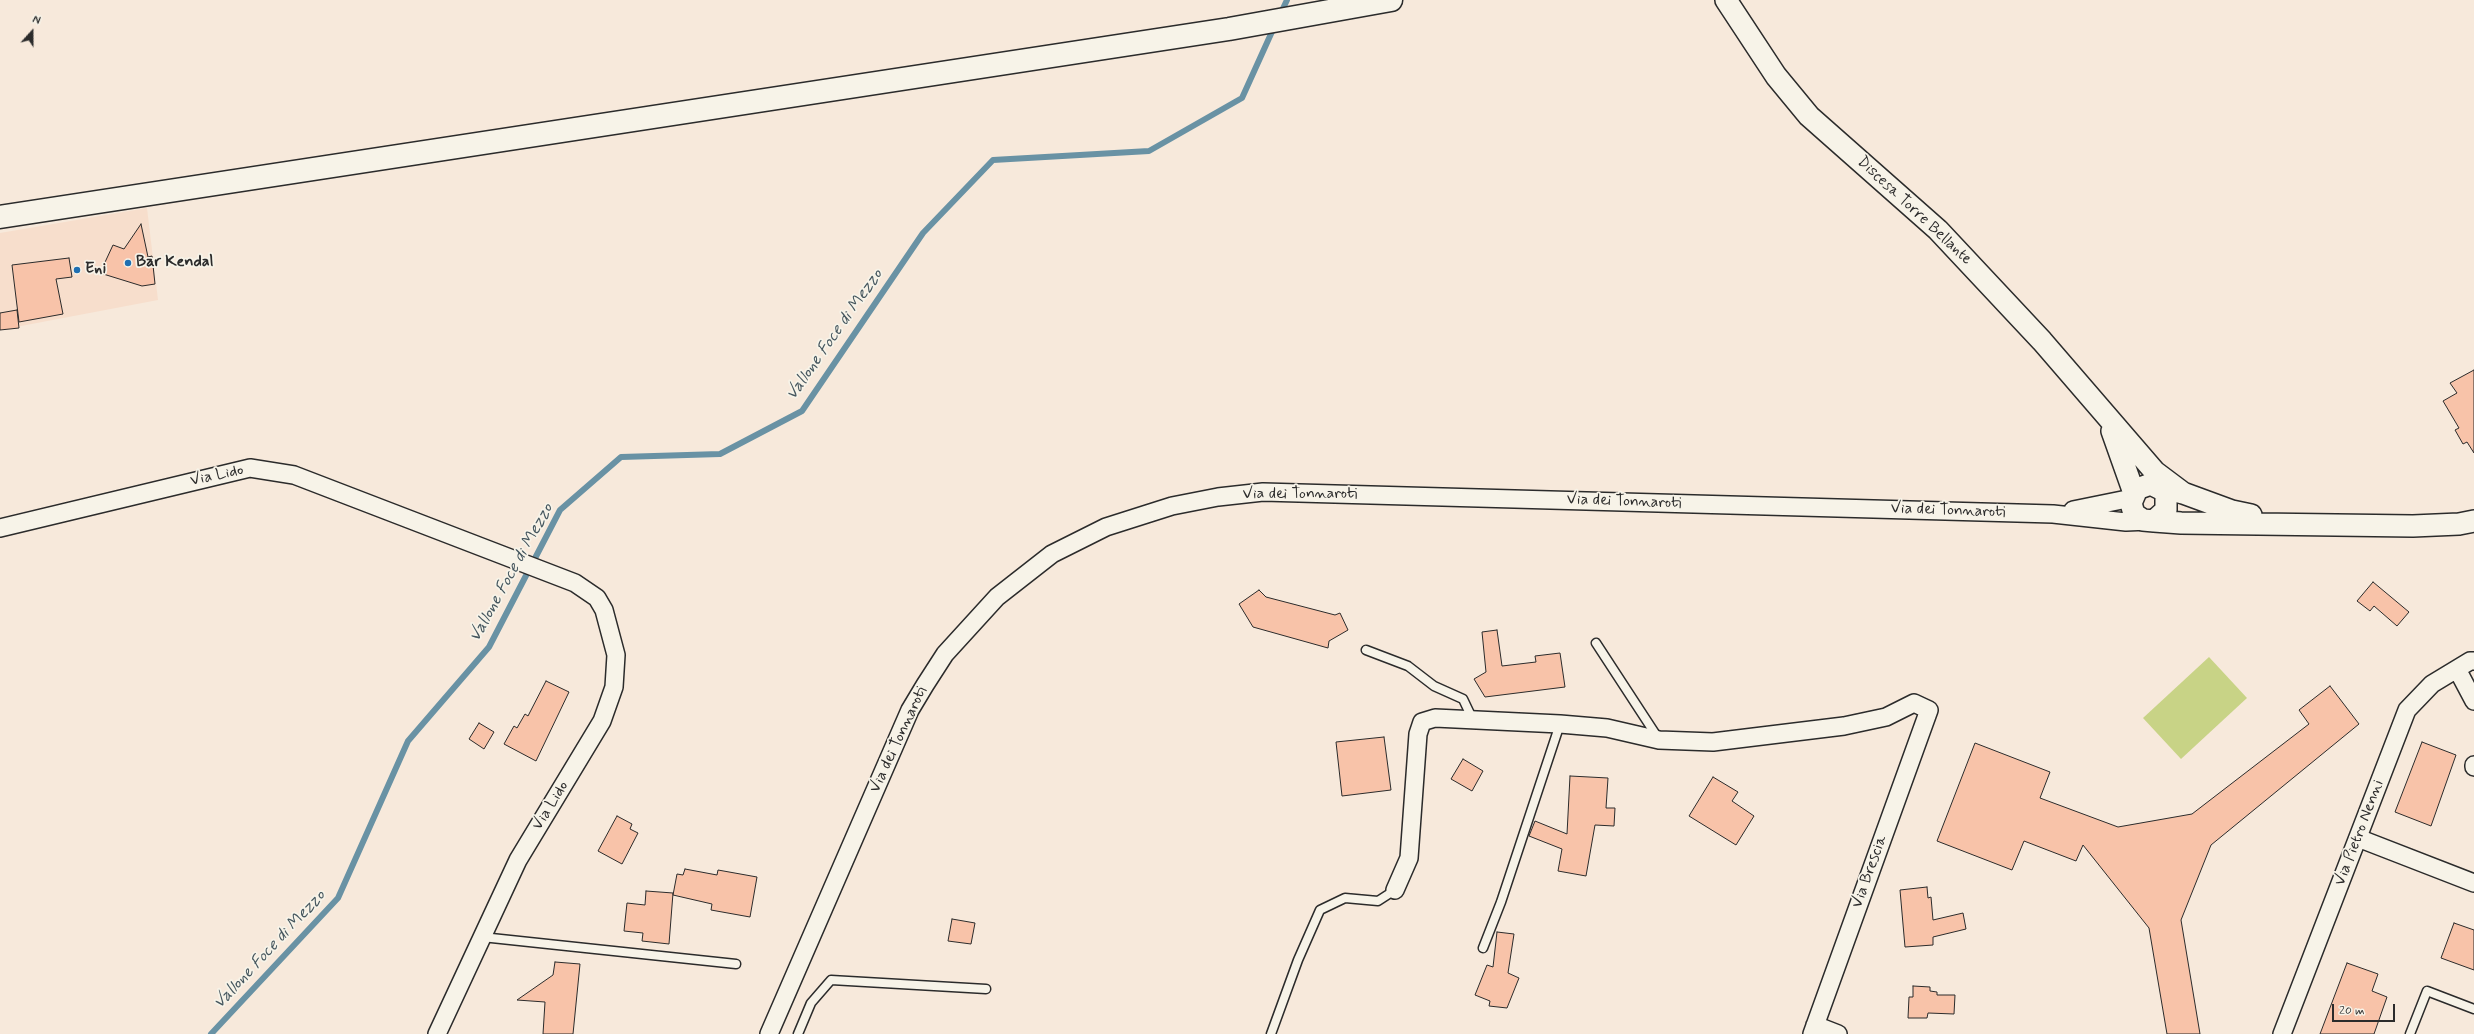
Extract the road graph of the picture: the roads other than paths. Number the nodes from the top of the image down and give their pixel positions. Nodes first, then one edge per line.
1 (1391, 0) edge
2 (1726, 0) edge
3 (0, 217) edge
4 (2107, 419) junction
5 (2164, 486) junction
6 (2133, 495) junction
7 (2053, 514) junction
8 (2151, 521) junction
9 (2474, 521) edge
10 (2307, 525) junction
11 (0, 528) edge
12 (1596, 643) dead end
13 (1366, 650) dead end
14 (2474, 661) edge
15 (2457, 669) junction
16 (2474, 701) edge
17 (1474, 720) junction
18 (1560, 724) junction
19 (1659, 740) junction
20 (2358, 838) junction
21 (2474, 883) edge
22 (1395, 890) joint
23 (482, 937) junction
24 (1483, 948) dead end
25 (736, 964) dead end
26 (986, 988) dead end
27 (2474, 1009) edge
28 (1813, 1030) edge
29 (437, 1034) edge
30 (769, 1034) edge
31 (798, 1034) edge
32 (1271, 1034) edge
33 (1838, 1034) edge
34 (2282, 1034) edge
35 (2410, 1034) edge

1 - 3 main road
2 - 4 street, Discesa Torre Bellante
4 - 5 street, Discesa Torre Bellante
4 - 6 street
5 - 6 street
5 - 8 street
5 - 10 street
6 - 7 street
6 - 8 street
7 - 8 street
7 - 30 street, Via dei Tonnaroti
8 - 10 street
9 - 10 street
11 - 23 street, Via Lido
12 - 19 lane
13 - 17 lane
14 - 15 street, Via Pietro Nenni
15 - 16 street
15 - 20 street, Via Pietro Nenni
17 - 18 street
17 - 22 street
18 - 19 street
18 - 24 lane
19 - 28 street, Via Brescia
20 - 21 street
20 - 34 street, Via Pietro Nenni
22 - 32 lane
23 - 25 lane
23 - 29 street, Via Lido
26 - 31 lane
27 - 35 lane
28 - 33 street

